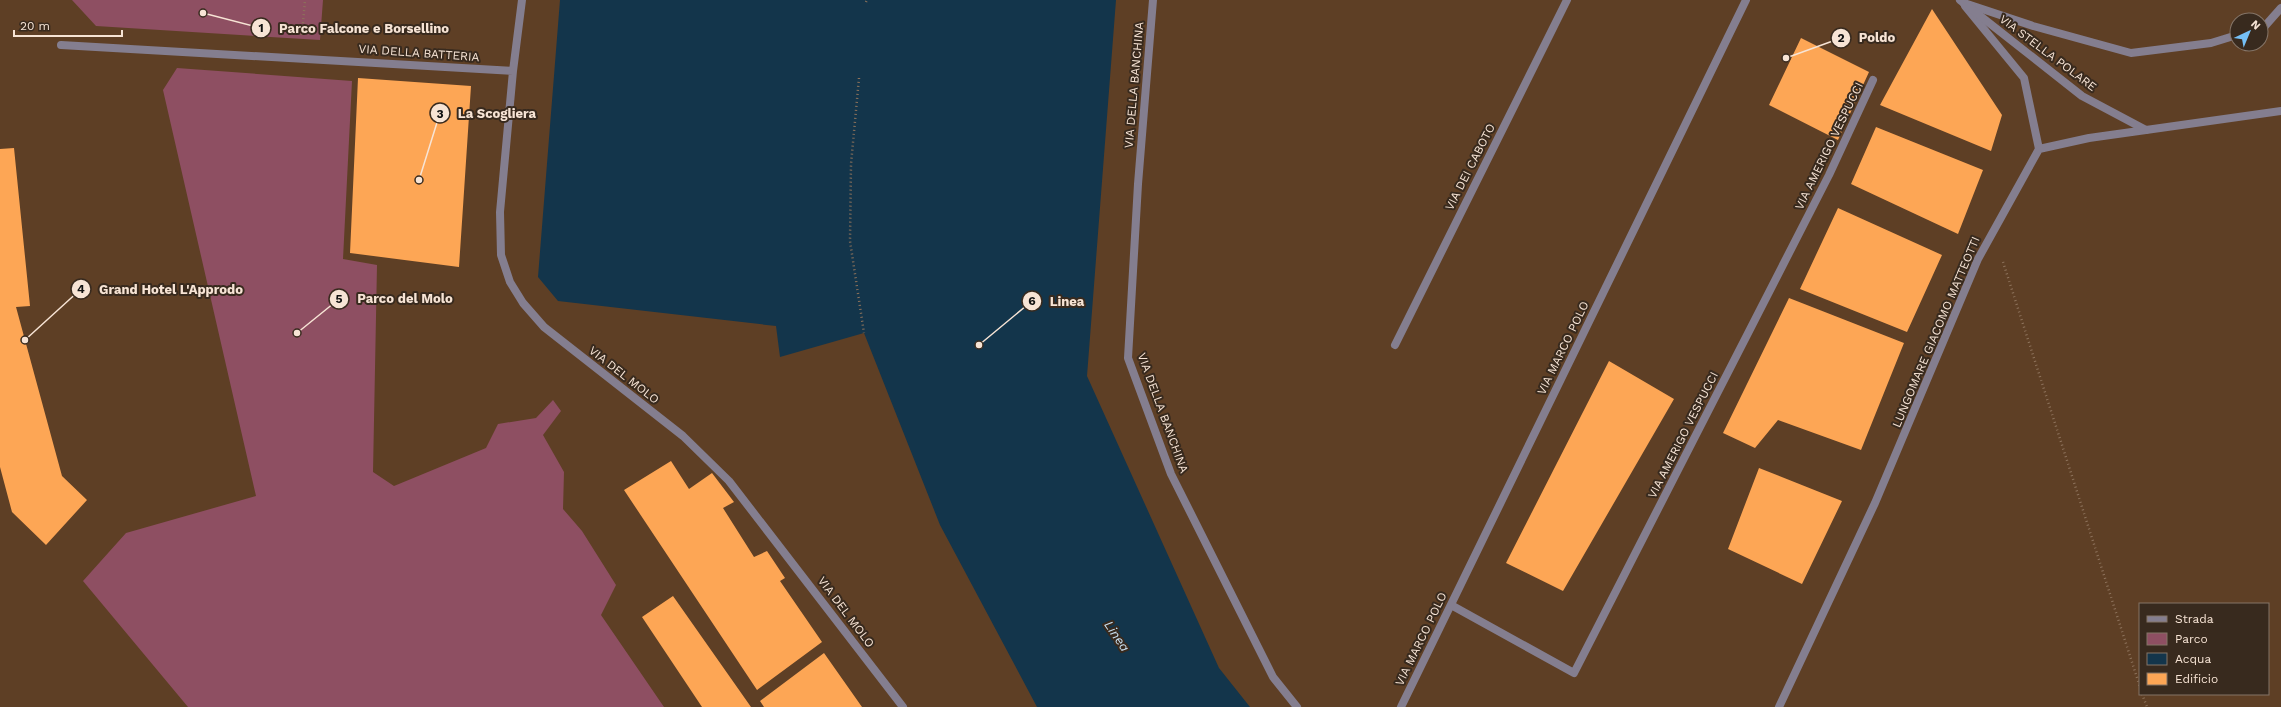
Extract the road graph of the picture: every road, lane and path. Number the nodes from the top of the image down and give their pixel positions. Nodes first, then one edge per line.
1 (305, 0) edge
2 (522, 0) edge
3 (1153, 0) edge
4 (1567, 0) edge
5 (1746, 0) edge
6 (1961, 1) edge
7 (2281, 8) edge
8 (2269, 22) edge
9 (2229, 37) edge
10 (61, 45) dead end
11 (300, 57) junction
12 (513, 71) junction
13 (859, 78) dead end
14 (1874, 80) dead end
15 (2281, 111) edge
16 (2146, 130) junction
17 (2039, 149) junction
18 (1993, 231) junction
19 (864, 333) dead end
20 (1395, 345) dead end
21 (1451, 605) junction
22 (2139, 684) edge
23 (2142, 695) edge
24 (903, 707) edge
25 (1297, 707) edge
26 (1401, 707) edge
27 (1779, 707) edge
28 (2147, 707) edge

1 - 11 path
2 - 12 street, VIA DEL MOLO
3 - 25 street, VIA DELLA BANCHINA
4 - 20 street, VIA DEI CABOTO
5 - 21 street, VIA MARCO POLO
6 - 9 street
6 - 16 street, VIA STELLA POLARE
6 - 17 street
7 - 8 street
10 - 11 street, VIA DELLA BATTERIA
11 - 12 street, VIA DELLA BATTERIA
12 - 24 street, VIA DEL MOLO
13 - 19 path
14 - 21 street, VIA AMERIGO VESPUCCI
15 - 16 street
16 - 17 street
17 - 18 street, LUNGOMARE GIACOMO MATTEOTTI
18 - 22 path
18 - 27 street, LUNGOMARE GIACOMO MATTEOTTI
21 - 26 street, VIA MARCO POLO
23 - 28 path

